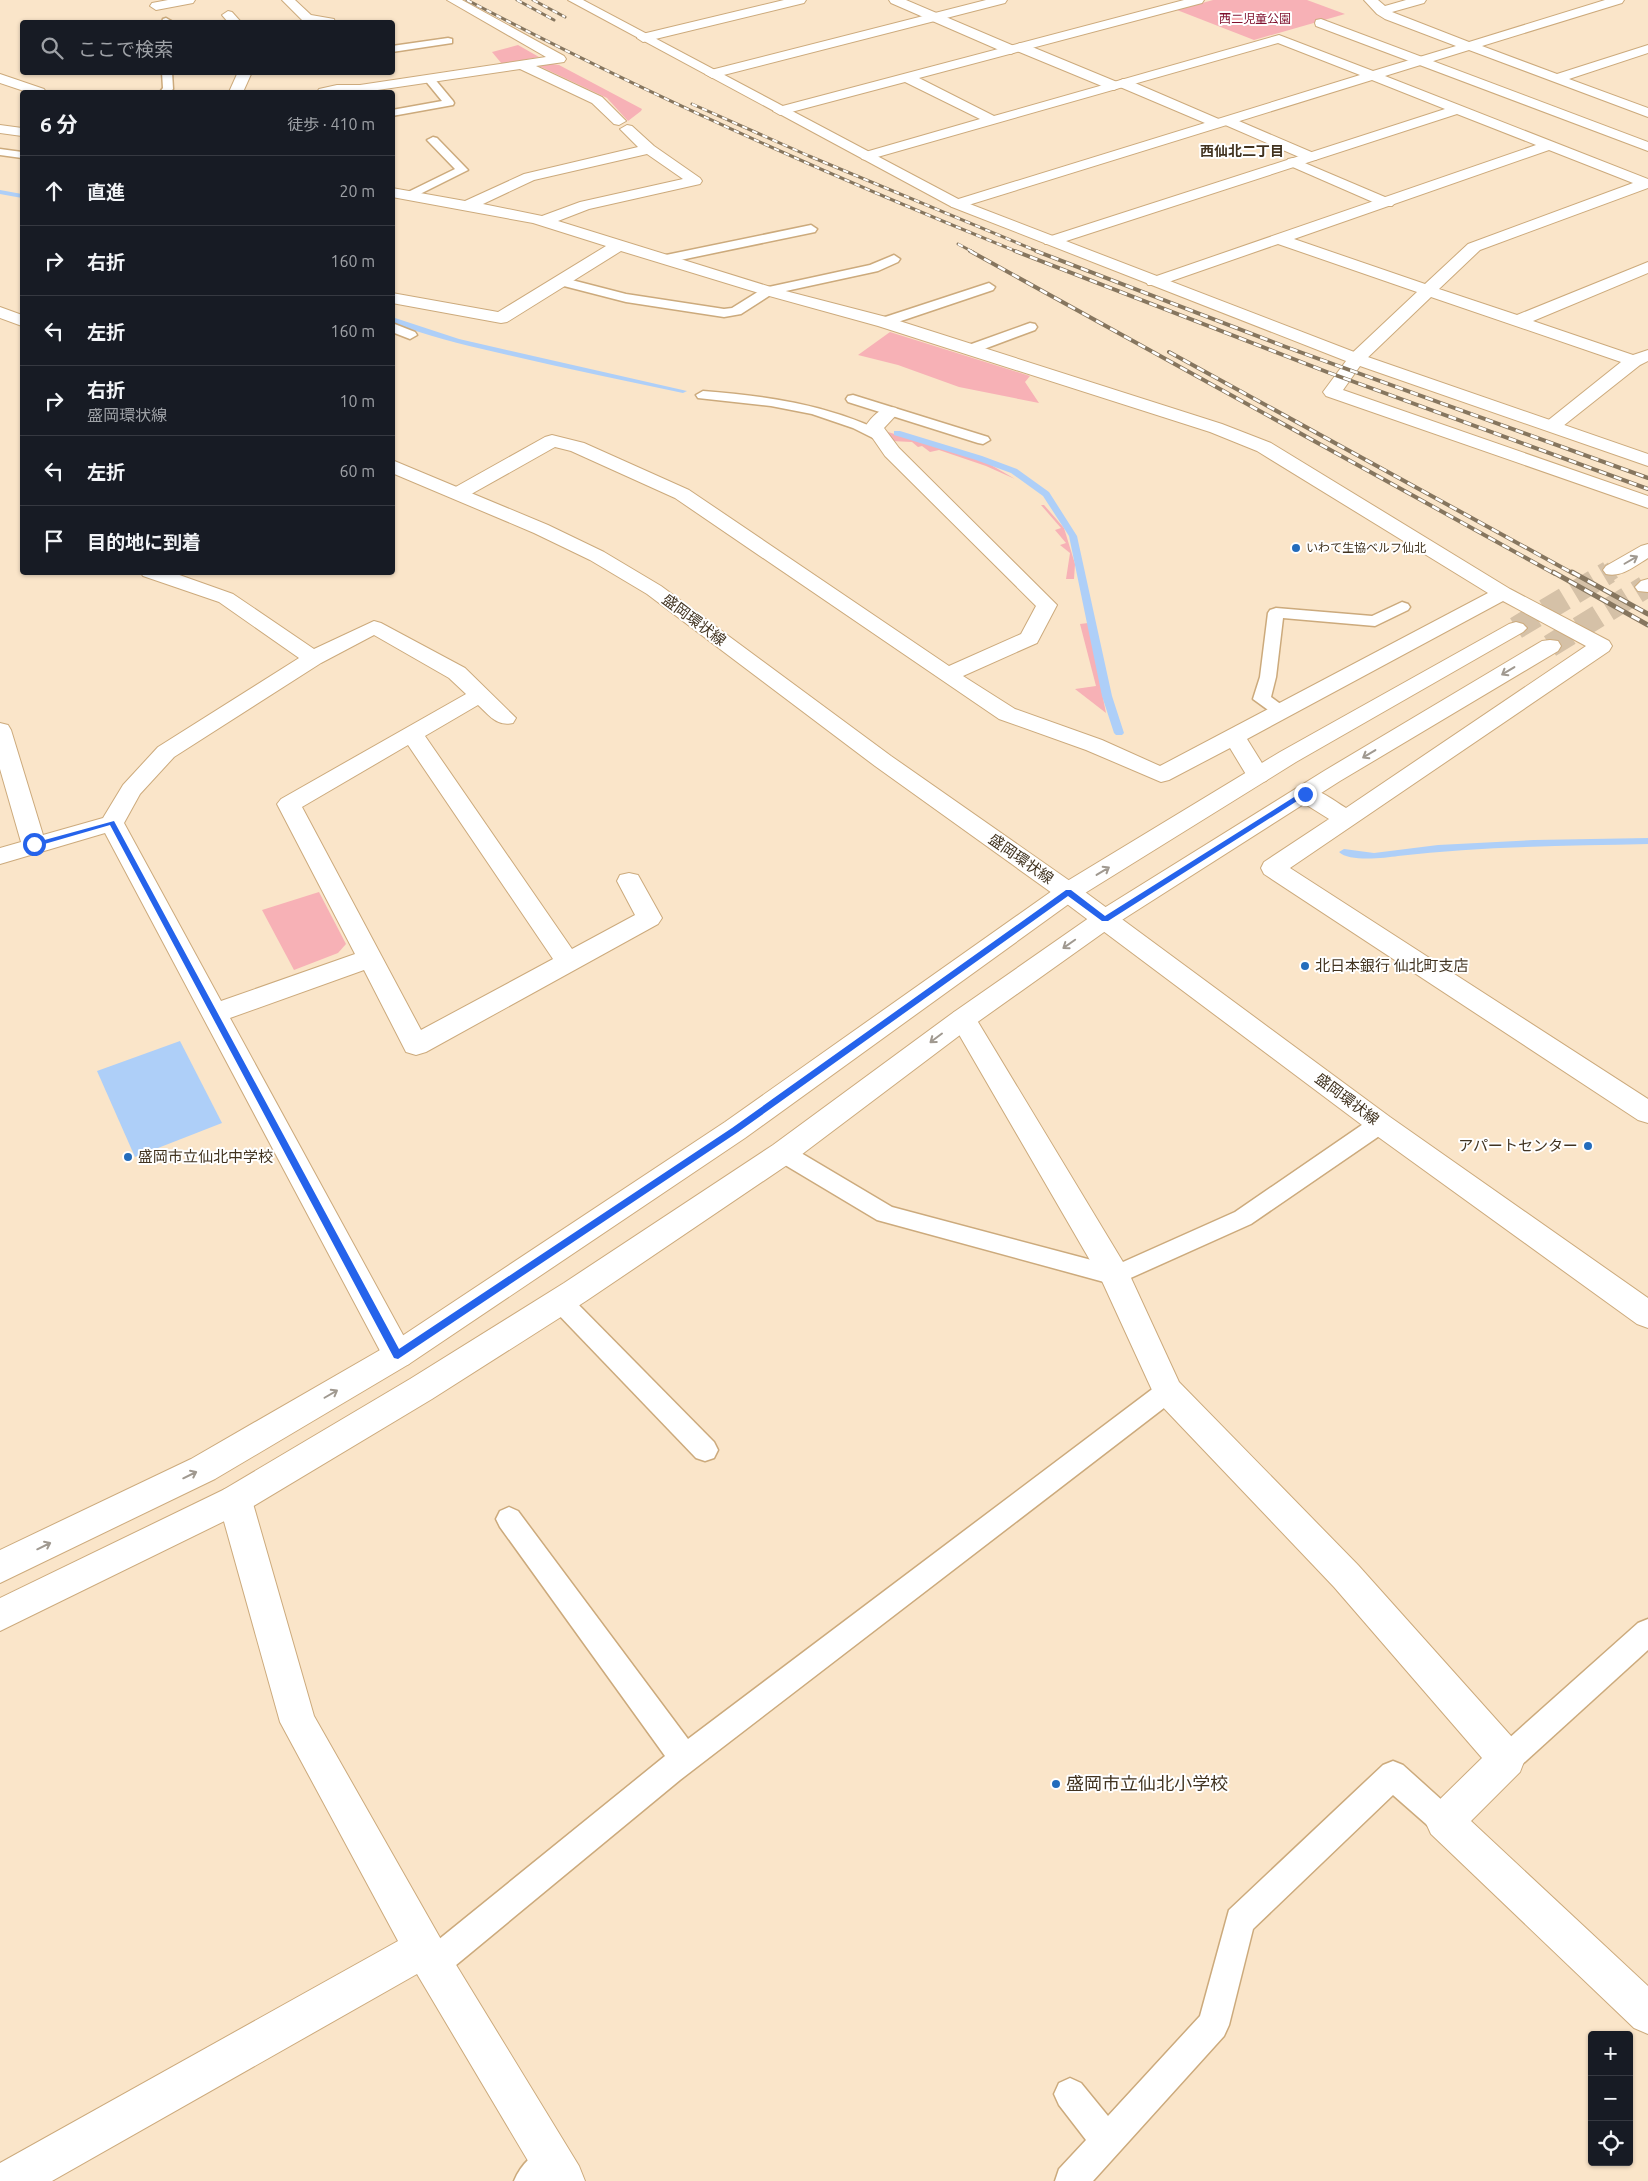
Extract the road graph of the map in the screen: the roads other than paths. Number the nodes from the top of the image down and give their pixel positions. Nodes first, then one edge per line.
1 (189, 0) edge
2 (288, 0) edge
3 (453, 0) edge
4 (574, 0) edge
5 (800, 0) edge
6 (895, 0) edge
7 (1001, 0) edge
8 (1198, 0) edge
9 (1370, 0) edge
10 (1420, 0) edge
11 (1618, 0) edge
12 (154, 3) edge
13 (737, 4) dead end
14 (1382, 11) junction
15 (752, 12) junction
16 (935, 17) junction
17 (164, 20) edge
18 (318, 20) edge
19 (1321, 24) dead end
20 (643, 38) junction
21 (448, 41) dead end
22 (1469, 46) junction
23 (1015, 48) junction
24 (395, 49) edge
25 (1648, 49) edge
26 (1422, 61) junction
27 (522, 65) junction
28 (15, 67) dead end
29 (0, 72) edge
30 (712, 74) junction
31 (167, 75) edge
32 (244, 75) edge
33 (353, 75) edge
34 (1375, 75) junction
35 (906, 77) junction
36 (0, 78) edge
37 (430, 79) junction
38 (1555, 79) junction
39 (1118, 84) junction
40 (351, 89) junction
41 (33, 90) edge
42 (167, 90) edge
43 (237, 90) edge
44 (333, 90) edge
45 (1459, 108) junction
46 (780, 111) junction
47 (395, 112) edge
48 (1647, 112) edge
49 (992, 120) junction
50 (1222, 122) junction
51 (0, 129) edge
52 (20, 132) edge
53 (433, 140) dead end
54 (1551, 145) junction
55 (1648, 147) edge
56 (649, 149) junction
57 (0, 152) edge
58 (20, 154) edge
59 (867, 156) junction
60 (1311, 157) junction
61 (1293, 162) junction
62 (1648, 183) edge
63 (401, 194) edge
64 (1386, 203) junction
65 (957, 204) junction
66 (467, 206) junction
67 (543, 221) junction
68 (811, 229) dead end
69 (1282, 240) junction
70 (1051, 241) junction
71 (619, 245) junction
72 (666, 259) junction
73 (894, 259) dead end
74 (1648, 267) edge
75 (560, 281) junction
76 (1154, 282) junction
77 (989, 287) dead end
78 (768, 291) junction
79 (1428, 291) junction
80 (395, 299) edge
81 (0, 312) edge
82 (20, 320) edge
83 (1518, 321) junction
84 (884, 322) junction
85 (1030, 327) dead end
86 (395, 328) edge
87 (410, 335) dead end
88 (971, 349) junction
89 (1641, 358) edge
90 (1356, 359) junction
91 (703, 395) dead end
92 (853, 399) dead end
93 (890, 412) junction
94 (1552, 426) junction
95 (878, 435) junction
96 (984, 440) dead end
97 (1648, 460) edge
98 (395, 467) edge
99 (459, 493) junction
100 (1648, 502) edge
101 (1648, 550) edge
102 (1613, 570) tunnel mouth
103 (159, 575) edge
104 (1503, 593) junction
105 (1402, 607) dead end
106 (1516, 628) tunnel mouth
107 (1550, 646) tunnel mouth
108 (313, 658) junction
109 (947, 675) junction
110 (480, 695) junction
111 (1281, 711) junction
112 (506, 718) dead end
113 (0, 730) edge
114 (412, 734) junction
115 (1234, 736) junction
116 (1258, 776) junction
117 (1305, 794) junction
118 (1346, 818) junction
119 (112, 822) junction
120 (34, 844) junction
121 (0, 856) edge
122 (629, 881) dead end
123 (1068, 892) junction
124 (1105, 919) junction
125 (370, 958) junction
126 (568, 962) junction
127 (214, 1014) junction
128 (963, 1019) junction
129 (1648, 1113) edge
130 (1380, 1124) junction
131 (783, 1154) junction
132 (1115, 1276) junction
133 (561, 1302) junction
134 (1648, 1315) edge
135 (398, 1355) junction
136 (1168, 1391) junction
137 (704, 1450) dead end
138 (235, 1500) junction
139 (509, 1519) dead end
140 (0, 1567) edge
141 (0, 1615) edge
142 (1648, 1632) edge
143 (685, 1759) junction
144 (1507, 1759) junction
145 (1444, 1821) junction
146 (428, 1956) junction
147 (1648, 2014) edge
148 (1070, 2094) dead end
149 (1107, 2141) junction
150 (548, 2174) edge
151 (10, 2181) edge
152 (1071, 2181) edge

1 - 12 street
2 - 18 street
3 - 27 street
4 - 20 street
5 - 15 street
6 - 16 street
7 - 16 street
8 - 23 street
9 - 14 street
10 - 14 street
11 - 22 street
12 - 17 street
13 - 15 street
14 - 22 street
15 - 20 street
16 - 23 street
16 - 30 street
19 - 26 street
20 - 30 street
21 - 24 lane
22 - 26 street
22 - 38 street
23 - 35 street
23 - 39 street
25 - 38 street
26 - 34 street
26 - 55 street
27 - 37 street
27 - 56 street
28 - 29 street
30 - 46 street
31 - 42 lane
32 - 43 street
33 - 40 street
34 - 39 street
34 - 45 street
34 - 50 street
35 - 46 street
35 - 49 street
36 - 41 street
37 - 40 street
37 - 47 lane
38 - 48 street
39 - 49 street
39 - 50 street
40 - 44 street
45 - 54 street
45 - 60 street
46 - 59 street
49 - 59 street
50 - 60 street
50 - 65 street
51 - 52 street
53 - 63 lane
54 - 62 street
54 - 64 street
56 - 66 street
56 - 67 street
57 - 58 lane
59 - 65 street
60 - 61 street
61 - 64 street
61 - 70 street
62 - 79 street
63 - 66 street
64 - 69 street
65 - 70 street
66 - 67 street
67 - 71 street
68 - 72 lane
69 - 76 street
69 - 79 street
70 - 76 street
71 - 72 street
71 - 75 street
72 - 78 street
73 - 78 lane
74 - 83 street
75 - 78 lane
75 - 80 street
76 - 90 street
77 - 84 lane
78 - 84 street
79 - 83 street
79 - 90 street
81 - 82 street
83 - 89 street
84 - 88 street
85 - 88 lane
86 - 87 lane
88 - 104 street
89 - 94 street
90 - 94 street
90 - 100 street
91 - 95 lane
92 - 93 lane
93 - 95 street
93 - 96 lane
94 - 97 street
95 - 109 street
98 - 99 street, 盛岡環状線
99 - 109 street
99 - 123 street, 盛岡環状線
102 -> 101 street
103 - 108 street
104 - 111 street
104 - 118 street
105 - 111 lane
106 - 116 street
107 -> 117 street
108 - 110 street
108 - 119 street
109 - 115 street
110 - 112 street
110 - 114 street
111 - 115 street
113 - 120 street
114 - 125 street
114 - 126 street
115 - 116 street
123 -> 116 street
117 - 118 street
117 - 124 street
118 - 129 street
119 - 120 street
119 - 127 street
120 - 121 street
122 - 126 street
123 - 124 street, 盛岡環状線
123 - 135 street
124 -> 128 street
124 - 130 street, 盛岡環状線
125 - 126 street
125 - 127 street
127 - 135 street
128 -> 131 street
128 - 132 street
130 - 132 lane
130 - 134 street, 盛岡環状線
131 - 132 lane
131 - 133 street
132 - 136 street
133 - 137 lane
133 - 138 street
140 -> 135 street
136 - 143 lane
136 - 144 street
138 - 141 street
138 - 146 street
139 - 143 lane
142 - 144 lane
143 - 146 lane
144 - 145 street
145 - 147 street
145 - 149 lane
146 - 150 street
146 - 151 street
148 - 149 lane
149 - 152 lane

